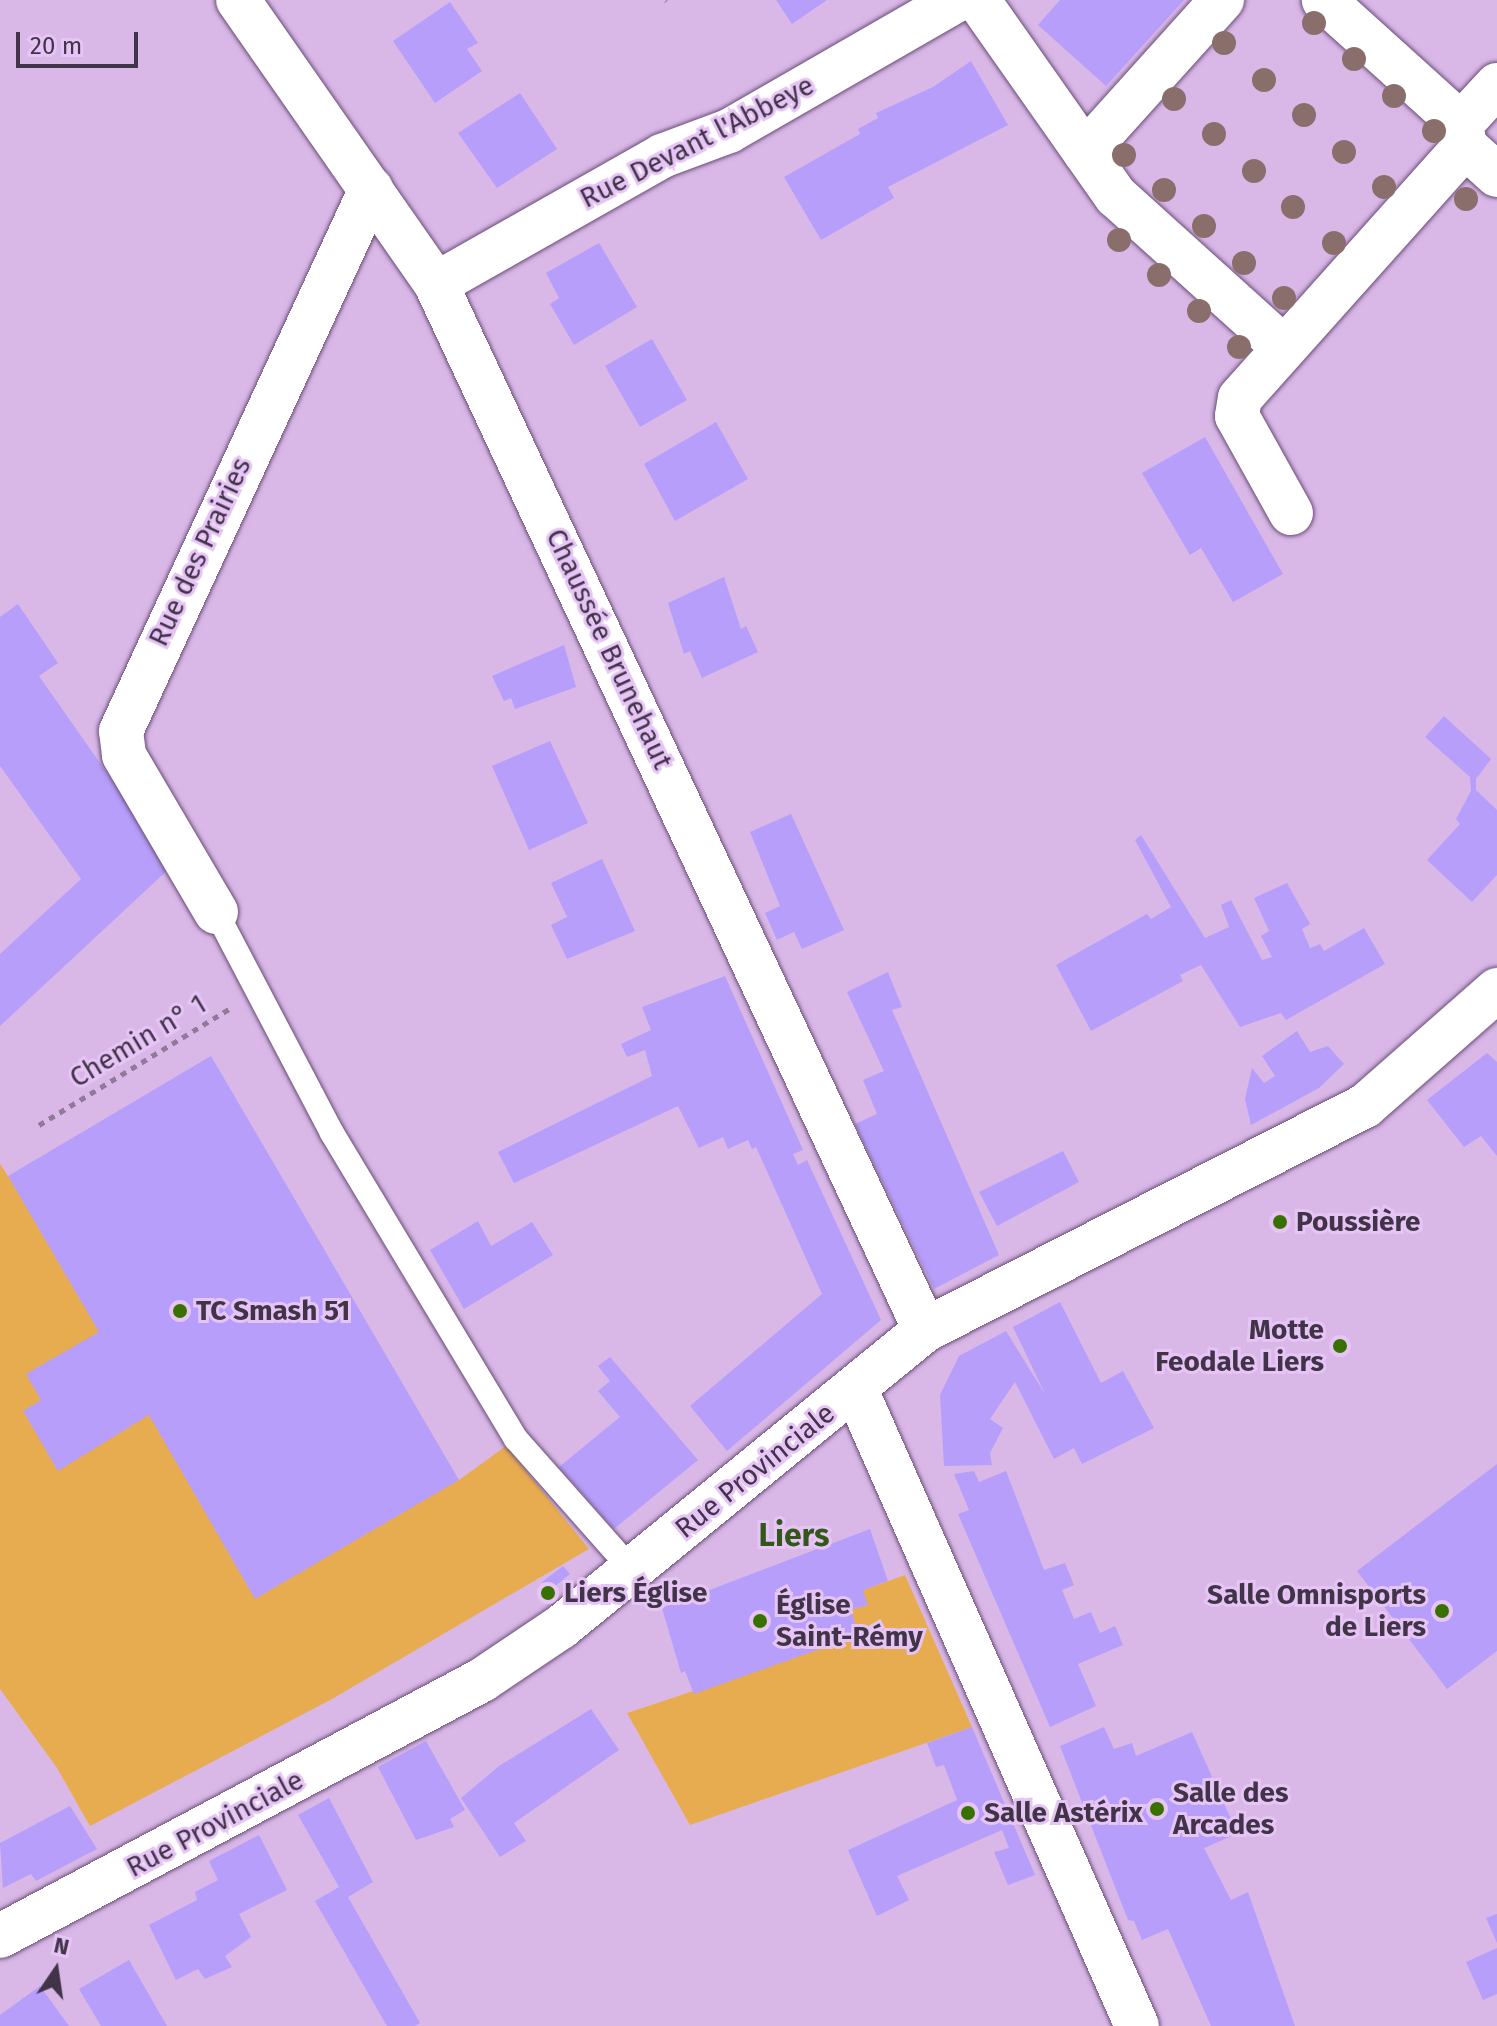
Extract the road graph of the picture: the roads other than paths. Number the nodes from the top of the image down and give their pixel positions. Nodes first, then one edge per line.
1 (238, 0) edge
2 (957, 0) edge
3 (978, 0) edge
4 (1222, 0) edge
5 (1324, 0) edge
6 (1497, 85) edge
7 (1463, 135) junction
8 (1085, 152) junction
9 (1497, 175) edge
10 (371, 189) junction
11 (436, 284) junction
12 (1283, 347) junction
13 (1291, 513) dead end
14 (216, 912) joint
15 (1497, 990) edge
16 (925, 1330) junction
17 (856, 1390) junction
18 (632, 1570) junction
19 (0, 1936) edge
20 (1137, 2026) edge

1 - 10 street, Chaussée Brunehaut
2 - 11 street, Rue Devant l'Abbeye
3 - 8 street
4 - 8 street
5 - 7 street
6 - 7 street
7 - 9 street
7 - 12 street
8 - 12 street
10 - 11 street, Chaussée Brunehaut
10 - 14 street, Rue des Prairies
11 - 16 street, Chaussée Brunehaut
12 - 13 street
14 - 18 lane
15 - 16 street, Rue Provinciale
16 - 17 street, Rue Provinciale
17 - 18 street, Rue Provinciale
17 - 20 street
18 - 19 street, Rue Provinciale

